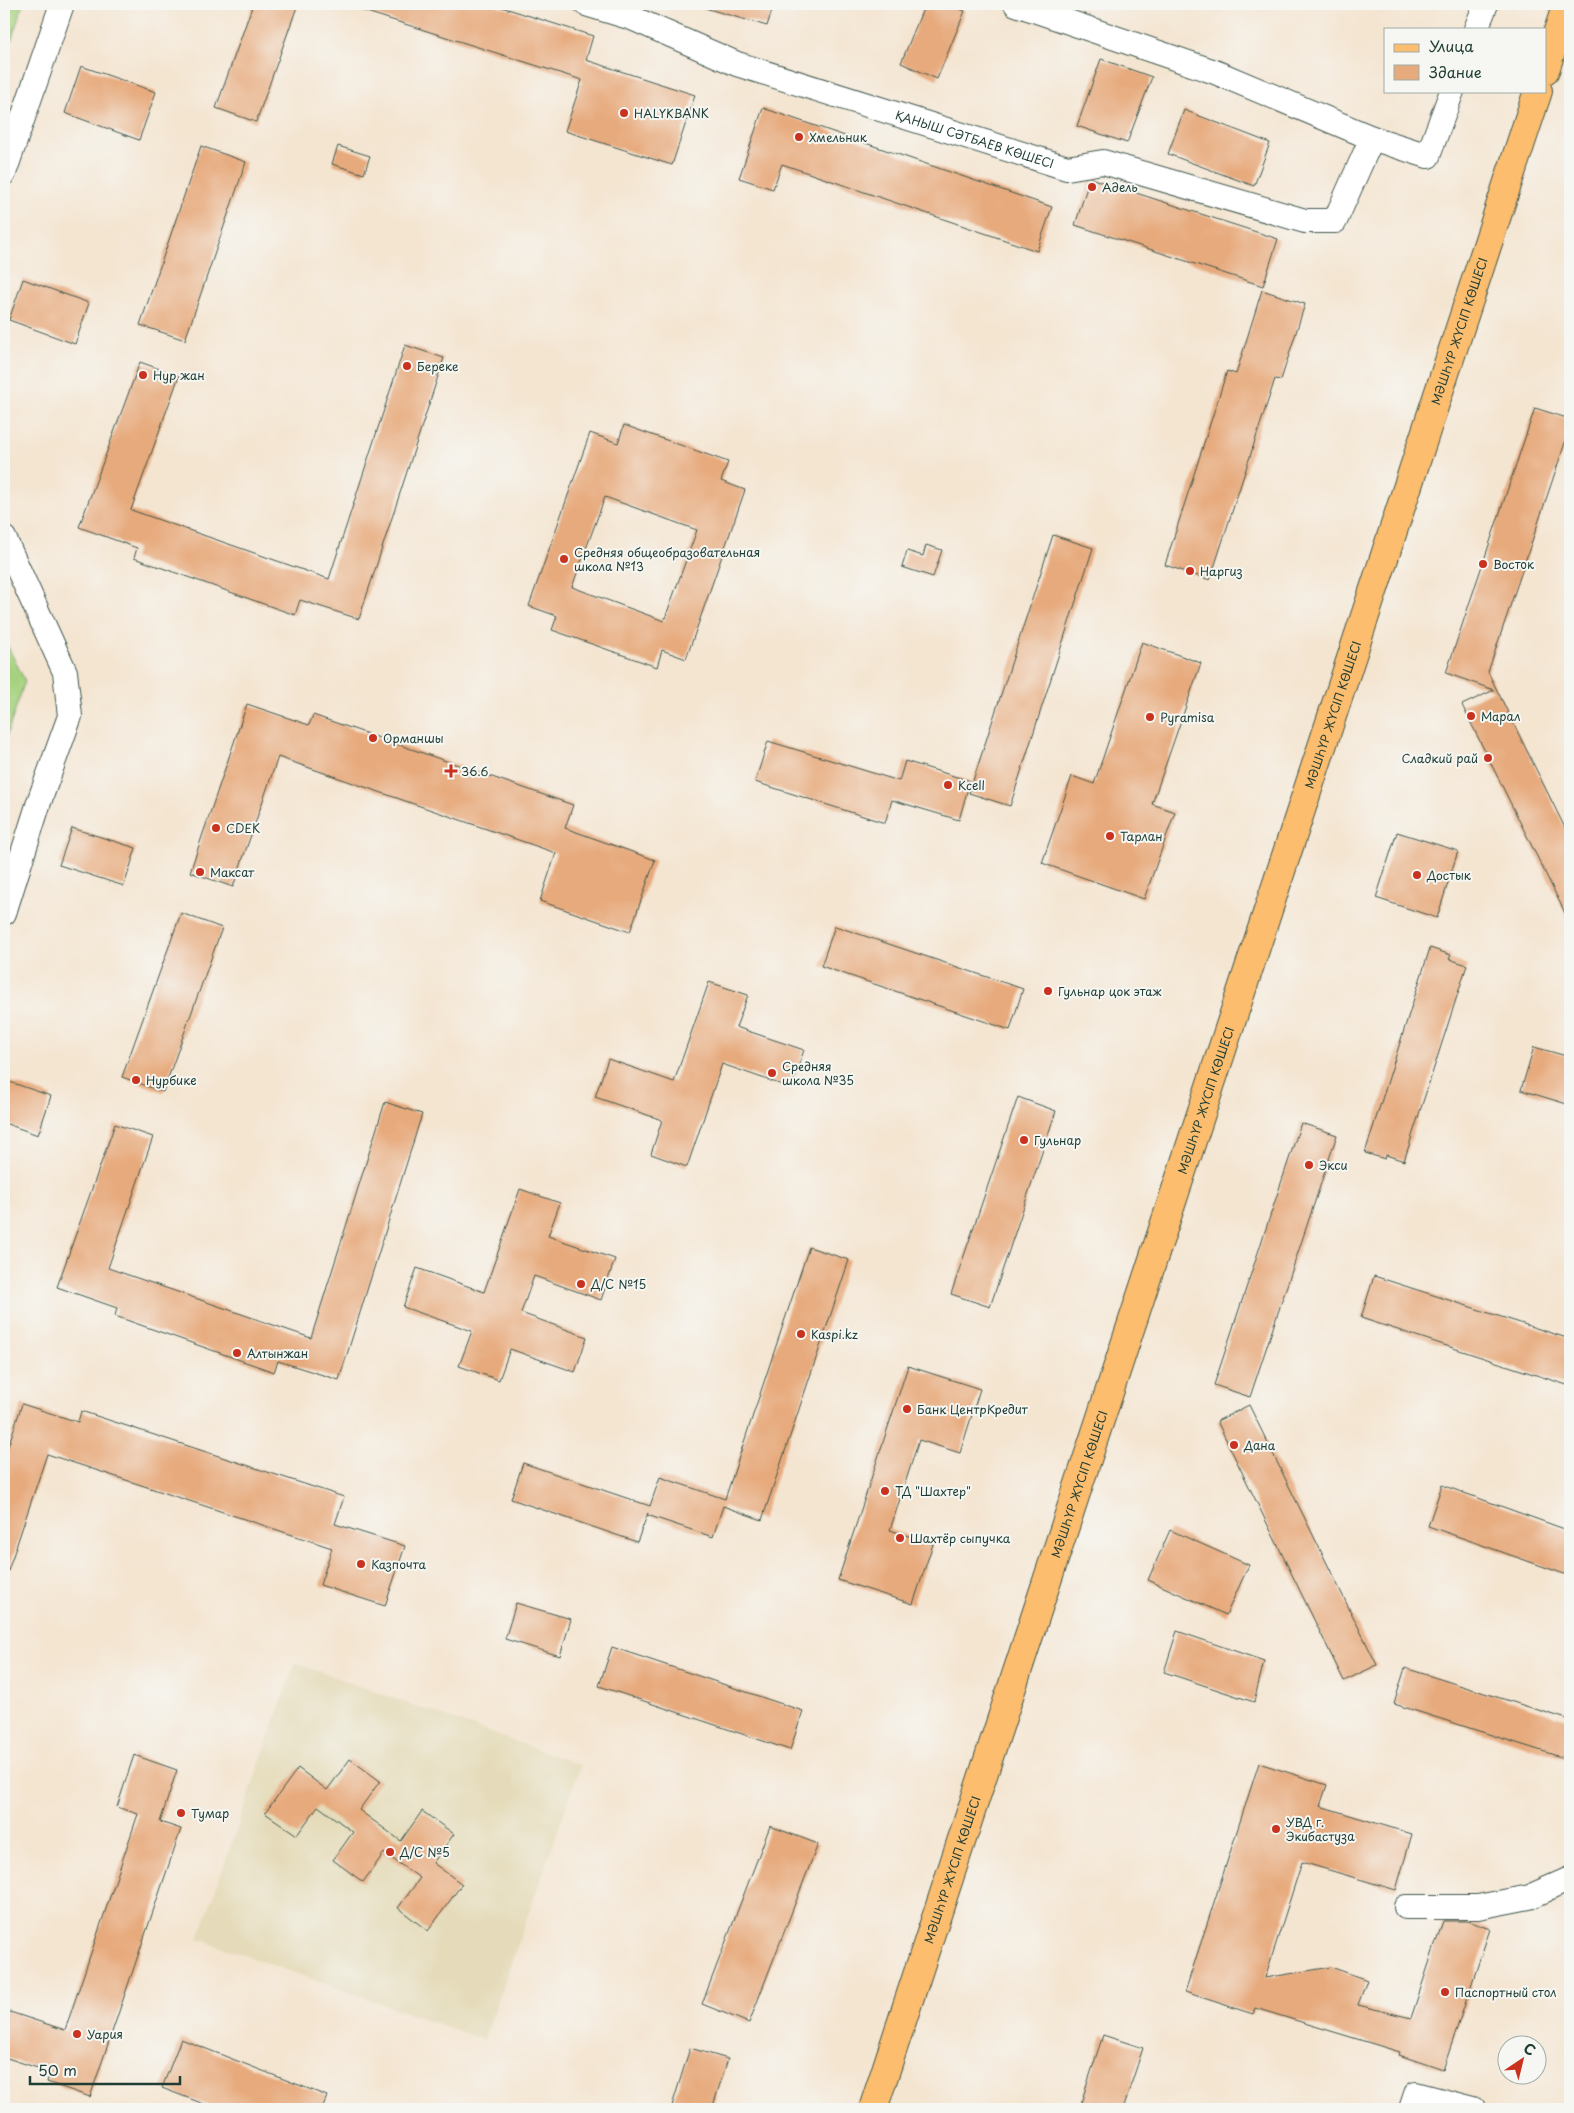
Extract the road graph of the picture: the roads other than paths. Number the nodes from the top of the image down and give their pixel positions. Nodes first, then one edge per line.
1 (62, 4) edge
2 (586, 4) edge
3 (1016, 4) edge
4 (1486, 4) edge
5 (1567, 4) edge
6 (637, 11) edge
7 (1476, 28) edge
8 (1546, 67) edge
9 (1452, 92) edge
10 (1538, 92) edge
11 (1372, 138) junction
12 (4, 173) edge
13 (4, 538) edge
14 (4, 913) edge
15 (1570, 1879) edge
16 (1406, 1908) dead end
17 (873, 2109) edge
18 (1410, 2109) edge
19 (1473, 2109) edge

1 - 12 street
2 - 6 street, ҚАНЫШ СӘТБАЕВ КӨШЕСІ
3 - 11 street
4 - 7 street
5 - 8 main road
6 - 11 street, ҚАНЫШ СӘТБАЕВ КӨШЕСІ
9 - 11 street
10 - 17 main road, МӘШҺҮР ЖҮСІП КӨШЕСІ
13 - 14 street
15 - 16 street
18 - 19 street

